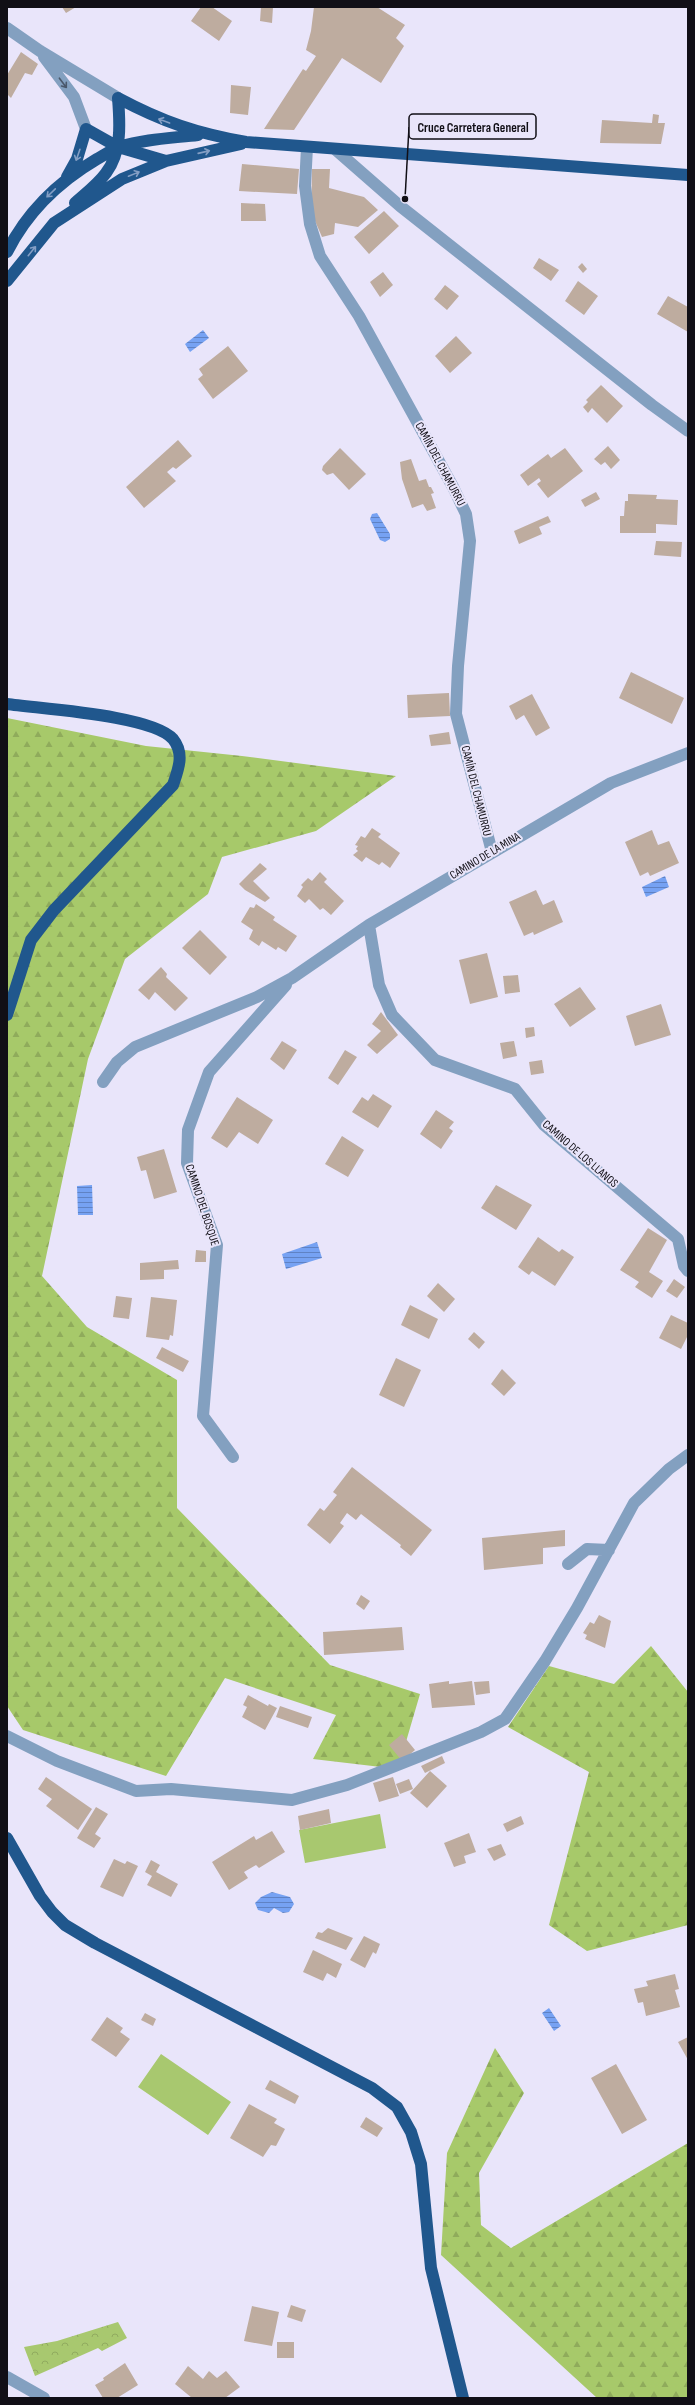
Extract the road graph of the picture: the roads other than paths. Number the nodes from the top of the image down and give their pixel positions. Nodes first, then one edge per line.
1 (7, 28) edge
2 (40, 51) junction
3 (118, 98) junction
4 (86, 129) junction
5 (201, 134) junction
6 (246, 142) junction
7 (307, 147) junction
8 (118, 148) junction
9 (336, 150) junction
10 (166, 161) junction
11 (688, 175) edge
12 (65, 179) junction
13 (54, 223) junction
14 (7, 252) edge
15 (7, 281) edge
16 (688, 431) edge
17 (7, 704) edge
18 (688, 753) edge
19 (492, 852) junction
20 (369, 926) junction
21 (292, 978) junction
22 (7, 1015) edge
23 (103, 1082) dead end
24 (688, 1271) edge
25 (688, 1455) edge
26 (232, 1457) dead end
27 (609, 1550) junction
28 (568, 1564) dead end
29 (7, 1736) edge
30 (7, 1838) edge
31 (7, 2376) edge
32 (44, 2398) edge
33 (463, 2398) edge

1 - 2 street
2 - 3 street
2 -> 4 street
5 -> 3 highway
3 - 8 highway
4 - 8 highway
4 -> 12 highway
5 - 6 highway
5 - 8 highway
6 - 7 highway
10 -> 6 highway
7 - 9 highway
7 - 19 street, CAMÍN DEL CHAMURRU
8 - 10 highway
8 - 12 highway
8 - 13 highway
9 - 11 highway
9 - 16 street
13 -> 10 highway
12 -> 14 highway
15 -> 13 highway
17 - 22 highway
18 - 19 street, CAMINO DE LA MINA
19 - 20 street, CAMINO DE LA MINA
20 - 21 street, CAMINO DE LA MINA
20 - 24 street, CAMINO DE LOS LLANOS
21 - 23 street
21 - 26 street, CAMINO DEL BOSQUE
25 - 27 street
27 - 28 street
27 - 29 street
30 - 33 highway
31 - 32 street

